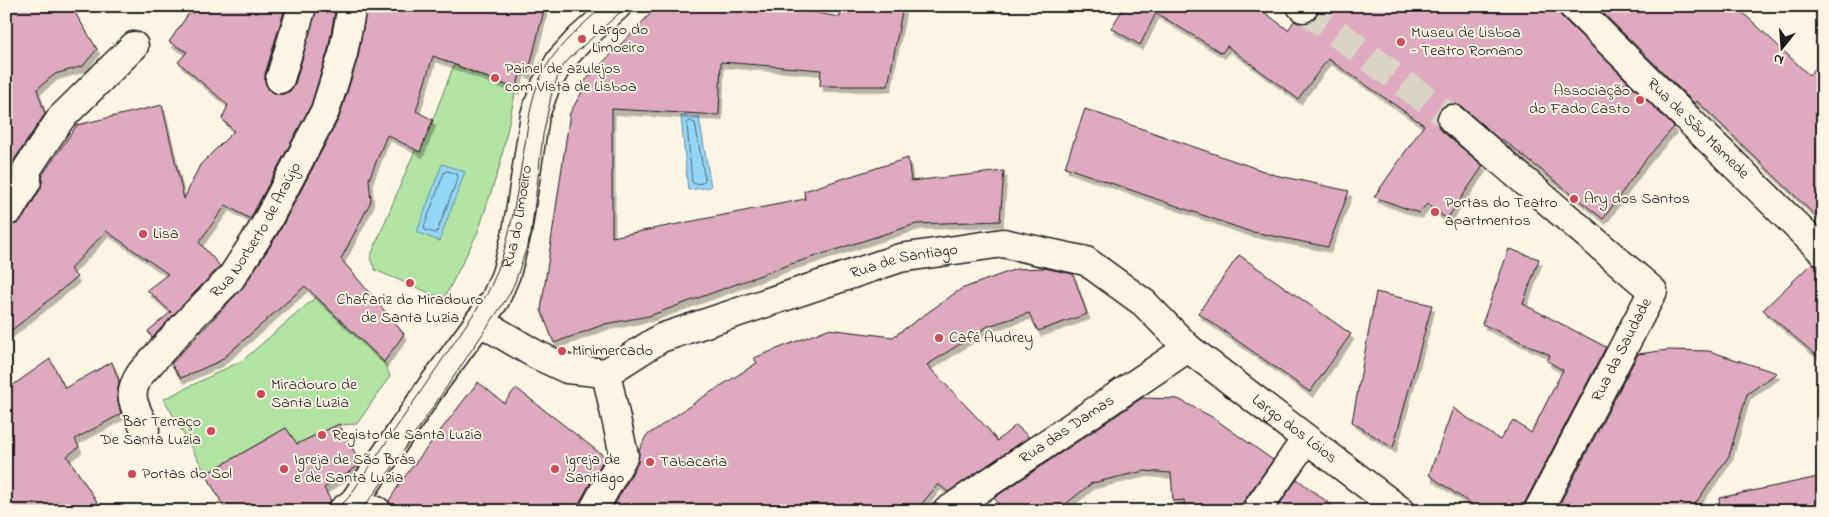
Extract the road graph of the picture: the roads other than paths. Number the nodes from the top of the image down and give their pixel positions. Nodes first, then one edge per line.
1 (352, 6) edge
2 (617, 6) edge
3 (1573, 6) edge
4 (302, 7) edge
5 (134, 46) dead end
6 (280, 79) dead end
7 (1452, 119) tunnel mouth
8 (10, 210) dead end
9 (1823, 252) edge
10 (479, 320) junction
11 (1188, 348) junction
12 (606, 373) junction
13 (144, 429) dead end
14 (1306, 438) junction
15 (358, 508) edge
16 (593, 511) edge
17 (947, 511) edge
18 (1256, 511) edge
19 (1401, 511) edge
20 (1538, 511) edge

1 - 13 street, Rua Norberto de Araújo
2 - 10 street, Rua do Limoeiro
3 - 9 street, Rua de São Mamede
4 - 6 street
5 - 8 street
7 - 20 street, Rua da Saudade
10 - 12 street
10 - 15 street, Rua do Limoeiro
11 - 12 street, Rua de Santiago
11 - 14 street, Largo dos Lóios
11 - 17 street, Rua das Damas
12 - 16 street
14 - 18 street
14 - 19 street, Largo dos Lóios

